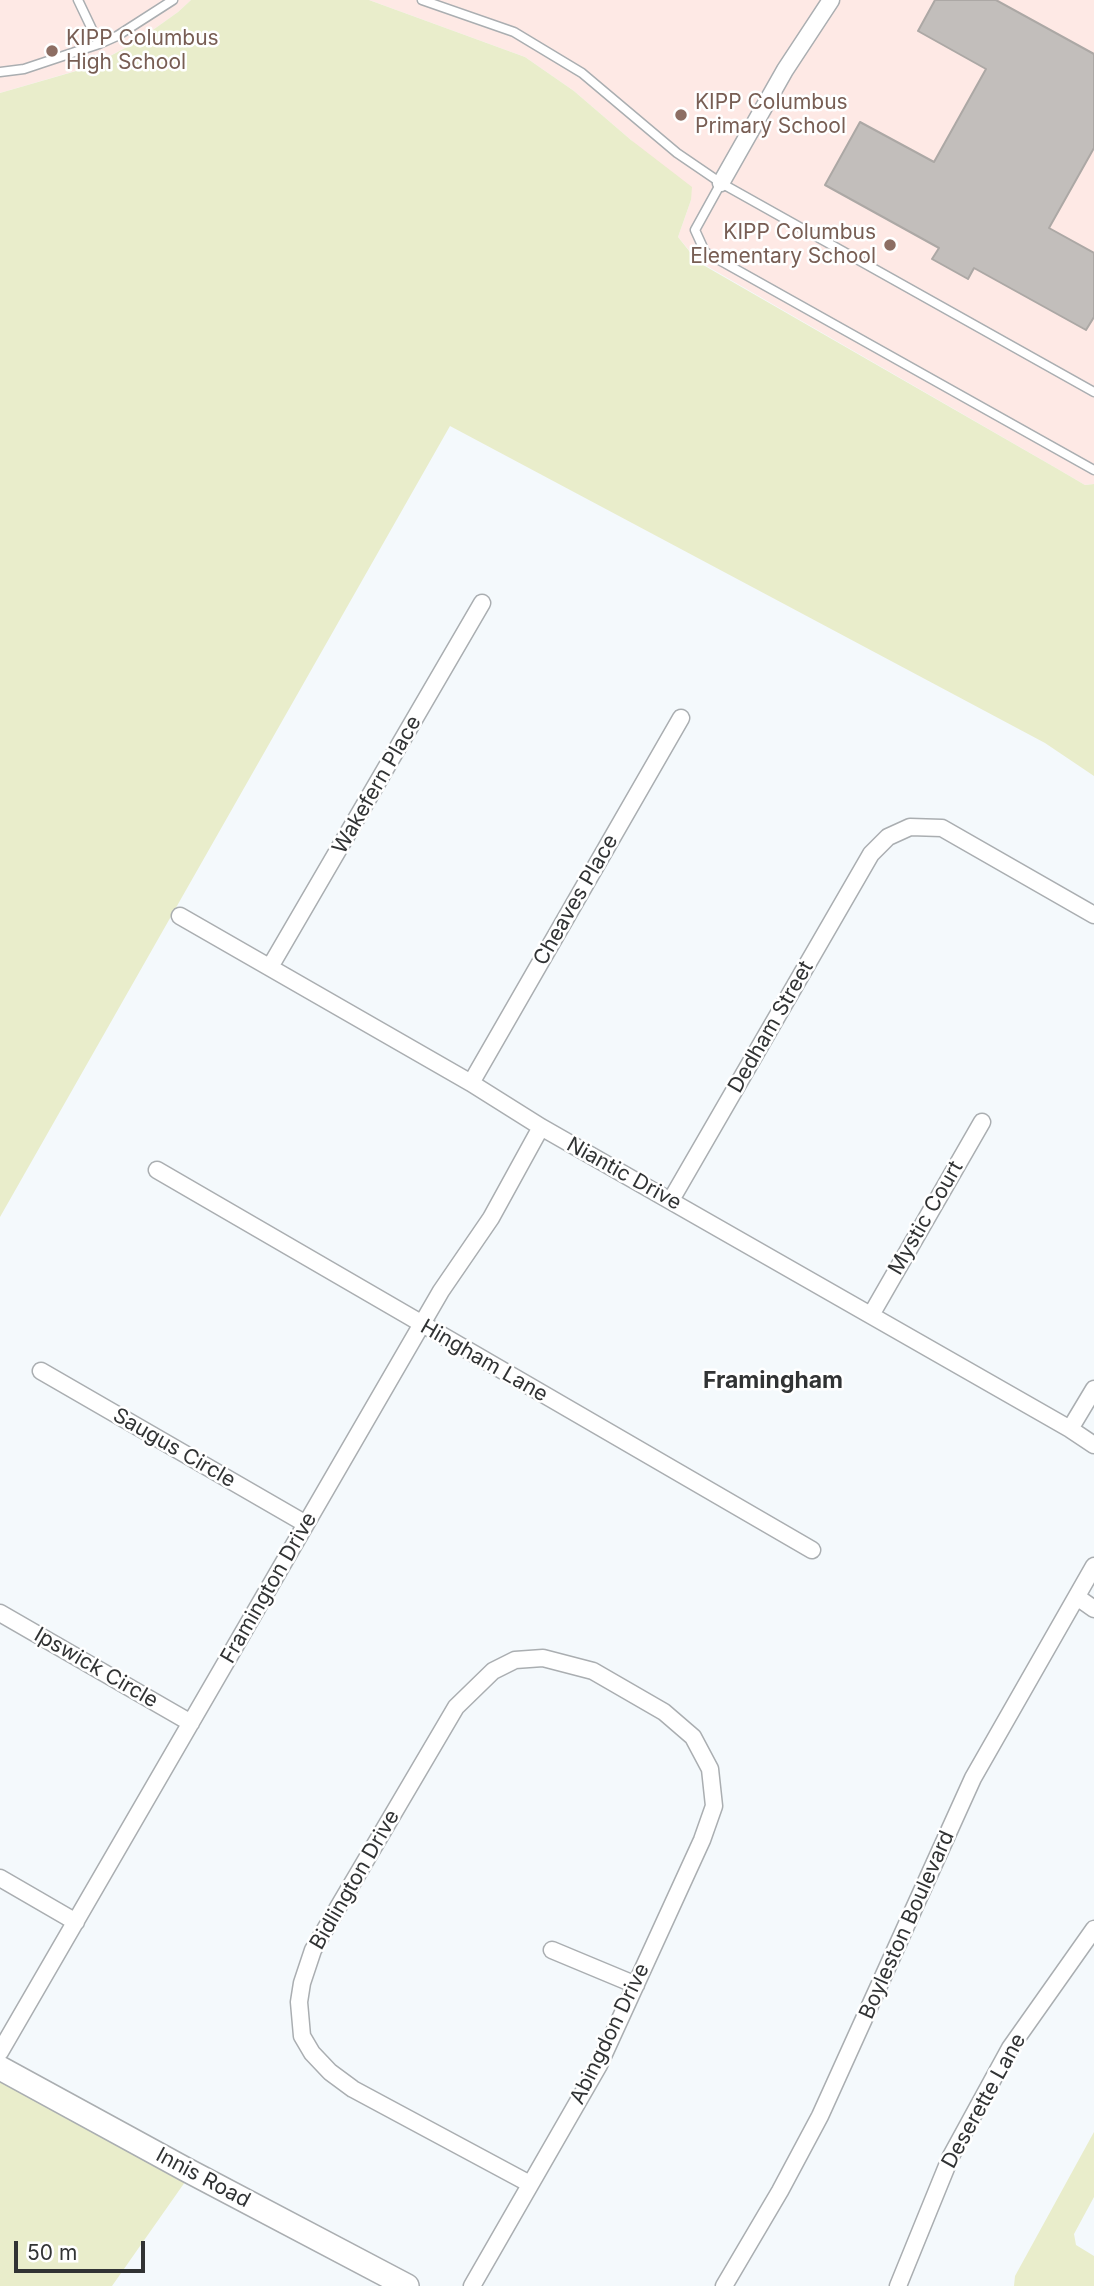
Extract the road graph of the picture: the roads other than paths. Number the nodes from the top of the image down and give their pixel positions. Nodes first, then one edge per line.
1 (78, 0) edge
2 (173, 0) edge
3 (422, 0) edge
4 (831, 0) edge
5 (99, 44) junction
6 (0, 72) edge
7 (721, 183) junction
8 (1094, 392) edge
9 (1094, 470) edge
10 (482, 603) dead end
11 (681, 718) dead end
12 (1094, 915) edge
13 (180, 916) dead end
14 (270, 967) junction
15 (471, 1083) junction
16 (982, 1122) dead end
17 (541, 1127) junction
18 (157, 1170) dead end
19 (671, 1200) junction
20 (871, 1315) junction
21 (422, 1326) junction
22 (41, 1371) dead end
23 (1094, 1389) edge
24 (1070, 1429) junction
25 (1094, 1444) edge
26 (306, 1524) junction
27 (812, 1550) dead end
28 (1094, 1566) edge
29 (1077, 1597) junction
30 (1094, 1609) edge
31 (0, 1612) edge
32 (515, 1660) joint
33 (191, 1723) junction
34 (0, 1878) edge
35 (76, 1922) junction
36 (1094, 1928) edge
37 (552, 1950) dead end
38 (636, 1985) junction
39 (0, 2052) edge
40 (0, 2068) edge
41 (530, 2184) junction
42 (407, 2286) edge
43 (472, 2286) edge
44 (724, 2286) edge
45 (898, 2286) edge

1 - 5 lane
2 - 5 lane
3 - 7 lane
4 - 7 street
5 - 6 lane
7 - 8 lane
7 - 9 lane
10 - 14 street, Wakefern Place
11 - 15 street, Cheaves Place
12 - 19 street, Dedham Street
13 - 14 street, Niantic Drive
14 - 15 street, Niantic Drive
15 - 17 street, Niantic Drive
16 - 20 street, Mystic Court
17 - 19 street, Niantic Drive
17 - 21 street, Framington Drive
18 - 21 street, Hingham Lane
19 - 20 street, Niantic Drive
20 - 24 street, Niantic Drive
21 - 26 street, Framington Drive
21 - 27 street, Hingham Lane
22 - 26 street, Saugus Circle
23 - 24 street
24 - 25 street
26 - 33 street, Framington Drive
28 - 29 street, Boyleston Boulevard
29 - 30 street
29 - 44 street, Boyleston Boulevard
31 - 33 street, Ipswick Circle
32 - 38 street, Abingdon Drive
32 - 41 street, Bidlington Drive
33 - 35 street, Framington Drive
34 - 35 street
35 - 39 street, Framington Drive
36 - 45 street, Deserette Lane
37 - 38 street
38 - 41 street, Abingdon Drive
40 - 42 main road, Innis Road
41 - 43 street, Abingdon Drive

